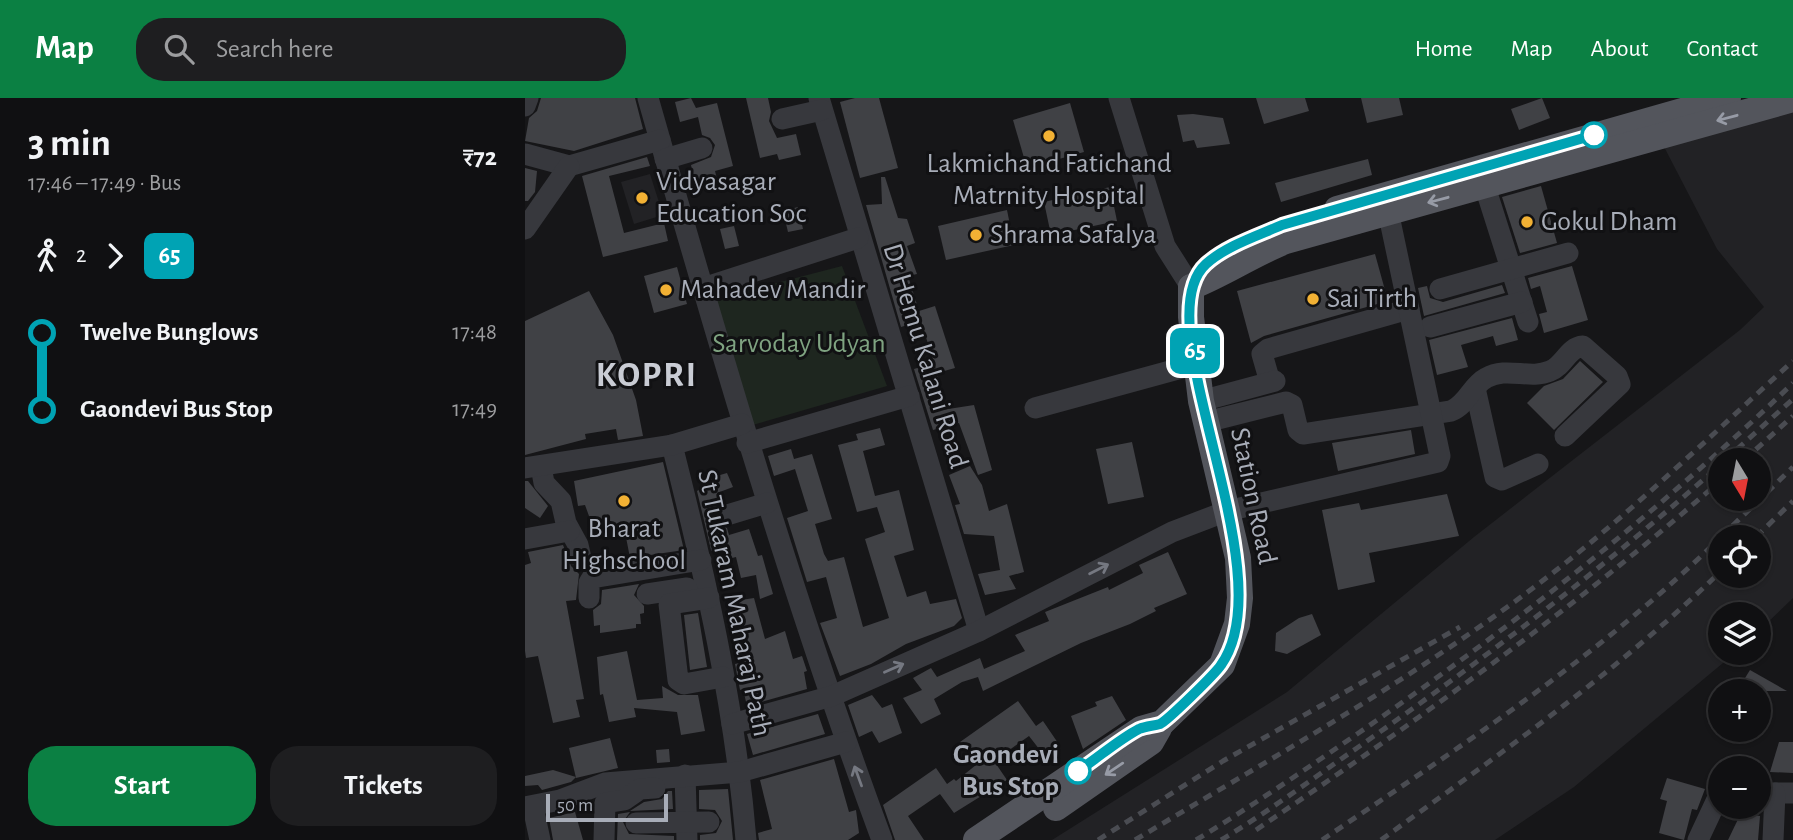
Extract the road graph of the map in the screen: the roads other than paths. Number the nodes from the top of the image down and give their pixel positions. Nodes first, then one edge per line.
1 (528, 98) edge
2 (647, 98) edge
3 (1119, 98) edge
4 (1728, 98) edge
5 (1793, 99) edge
6 (820, 104) edge
7 (1758, 104) edge
8 (525, 106) edge
9 (782, 119) dead end
10 (1645, 130) junction
11 (702, 148) dead end
12 (662, 149) junction
13 (525, 154) edge
14 (569, 166) junction
15 (1482, 178) junction
16 (1387, 205) junction
17 (525, 229) edge
18 (858, 238) junction
19 (1568, 253) dead end
20 (1511, 269) junction
21 (1388, 281) dead end
22 (1191, 287) junction
23 (703, 288) junction
24 (1440, 289) dead end
25 (1402, 311) junction
26 (1430, 327) dead end
27 (1196, 364) junction
28 (1475, 388) junction
29 (909, 396) junction
30 (1035, 408) dead end
31 (1203, 411) junction
32 (1431, 415) junction
33 (744, 434) junction
34 (1565, 436) dead end
35 (672, 445) junction
36 (1538, 464) dead end
37 (540, 466) edge
38 (576, 503) dead end
39 (767, 503) junction
40 (1227, 511) junction
41 (727, 515) dead end
42 (569, 531) junction
43 (525, 539) edge
44 (700, 556) junction
45 (581, 558) dead end
46 (629, 562) dead end
47 (708, 591) junction
48 (647, 594) dead end
49 (589, 598) dead end
50 (979, 631) junction
51 (724, 682) junction
52 (677, 693) dead end
53 (832, 696) junction
54 (731, 724) junction
55 (846, 742) junction
56 (741, 778) junction
57 (685, 781) junction
58 (636, 790) junction
59 (1062, 793) junction
60 (1776, 793) edge
61 (579, 801) junction
62 (531, 811) edge
63 (1708, 819) edge
64 (709, 822) dead end
65 (636, 831) edge
66 (687, 831) edge
67 (978, 839) edge
68 (540, 840) edge
69 (596, 840) edge
70 (604, 840) edge
71 (746, 840) edge
72 (882, 840) edge
73 (1008, 840) edge
74 (1698, 840) edge
75 (1773, 840) edge

1 - 8 street
2 - 12 street
3 - 22 street
4 - 10 main road
5 - 7 main road
6 - 9 street
6 - 18 street, Dr Hemu Kalani Road
7 -> 10 main road
10 - 15 main road
11 - 12 street
12 - 14 street
12 - 23 street
13 - 14 street
14 - 17 street
15 - 16 main road
15 - 20 street
16 - 22 main road
16 - 25 street
18 - 23 street
18 - 29 street, Dr Hemu Kalani Road
19 - 20 street
20 - 24 street
20 - 26 street
21 - 25 street
22 - 27 main road, Station Road
23 - 33 street
25 - 31 street
25 - 32 street
27 - 30 street
27 - 31 main road, Station Road
28 - 32 street
28 - 34 street
28 - 36 street
29 - 33 street
29 - 50 street, Dr Hemu Kalani Road
31 - 32 street
31 - 40 main road, Station Road
32 - 40 street
33 - 35 street
33 - 39 street
35 - 37 street
35 - 44 street, St Tukaram Maharaj Path
37 - 38 street
37 - 42 street
39 - 41 street
39 - 53 street
50 -> 40 street
40 -> 59 main road, Station Road
42 - 43 street
42 - 45 street
44 - 46 street
44 - 47 street, St Tukaram Maharaj Path
44 - 49 street
47 - 48 street
47 - 51 street, St Tukaram Maharaj Path
47 - 51 street
53 -> 50 street
51 - 52 street
51 - 54 street, St Tukaram Maharaj Path
53 - 54 street
53 - 55 street
54 - 56 street, St Tukaram Maharaj Path
55 - 56 street
72 -> 55 street
56 - 57 street
56 - 71 street, St Tukaram Maharaj Path
57 - 58 street
57 - 61 street
57 - 66 street
58 - 65 street
58 - 70 street
59 - 67 main road, Station Road
59 - 73 main road
60 - 75 street
61 - 62 street
61 - 69 street
62 - 68 street
63 - 74 street
64 - 66 street
65 - 66 street

